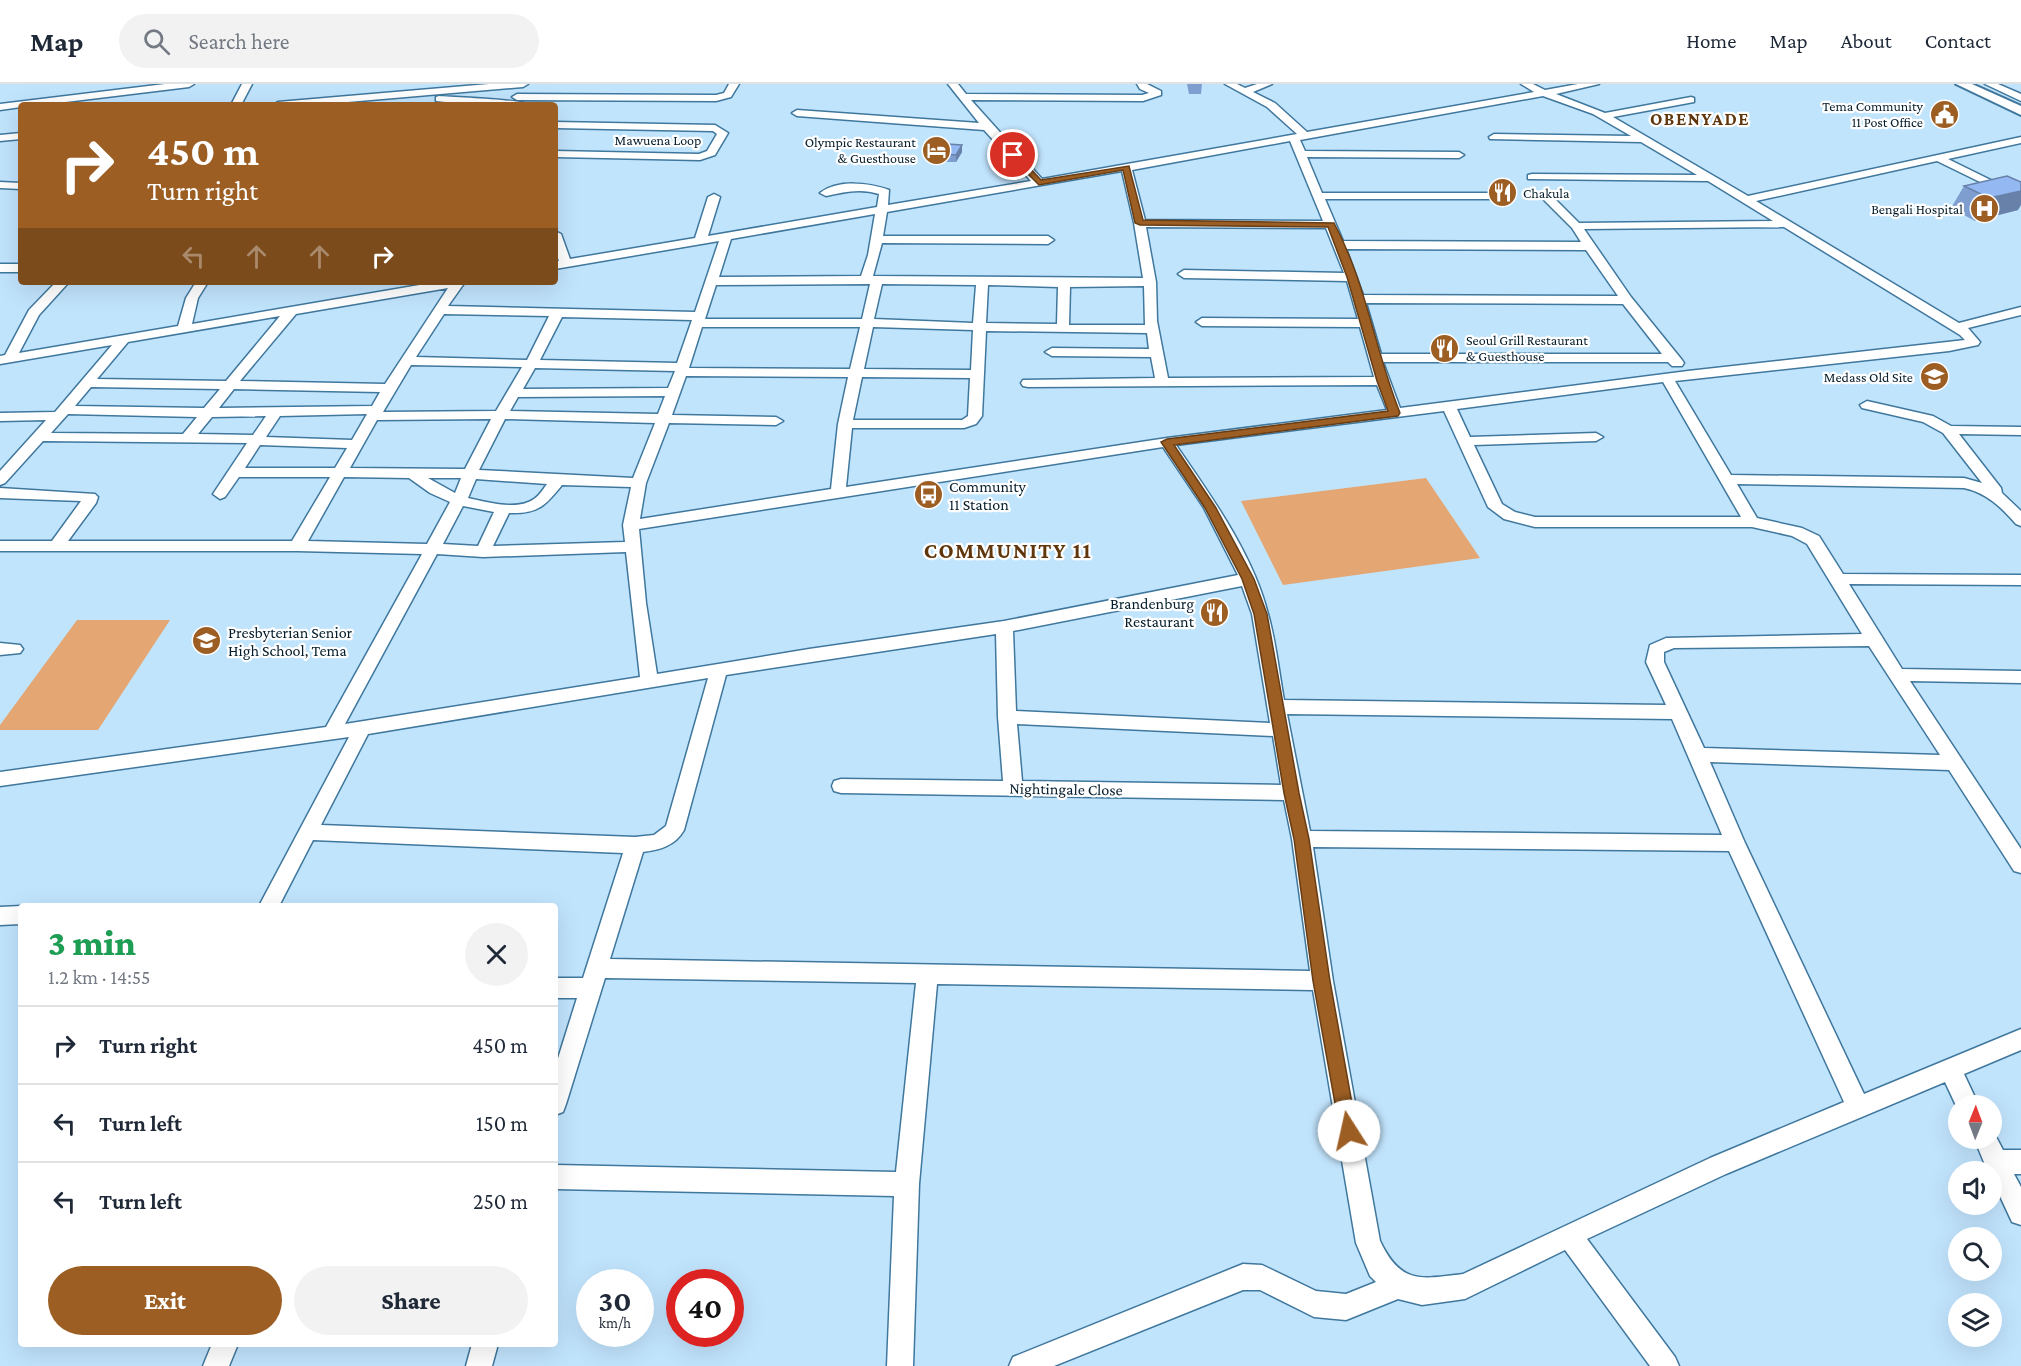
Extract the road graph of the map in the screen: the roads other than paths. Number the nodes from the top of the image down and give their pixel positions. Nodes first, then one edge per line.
1 (189, 84) edge
2 (247, 84) edge
3 (391, 84) edge
4 (520, 84) edge
5 (734, 84) edge
6 (953, 84) edge
7 (1142, 84) edge
8 (1230, 84) edge
9 (1267, 84) edge
10 (1526, 84) edge
11 (1594, 84) edge
12 (1962, 84) edge
13 (1990, 84) edge
14 (2016, 84) edge
15 (2021, 87) edge
16 (1245, 91) junction
17 (119, 92) junction
18 (420, 93) junction
19 (1543, 94) junction
20 (386, 96) junction
21 (964, 97) junction
22 (2021, 98) edge
23 (1691, 100) dead end
24 (517, 101) edge
25 (40, 102) edge
26 (108, 102) edge
27 (238, 102) edge
28 (314, 102) edge
29 (465, 102) edge
30 (18, 105) edge
31 (0, 107) edge
32 (2021, 111) edge
33 (797, 113) dead end
34 (1603, 116) junction
35 (558, 125) edge
36 (987, 127) junction
37 (18, 136) edge
38 (1299, 137) junction
39 (1494, 137) dead end
40 (0, 138) edge
41 (1643, 139) junction
42 (2021, 140) edge
43 (558, 154) edge
44 (1301, 154) junction
45 (1459, 155) dead end
46 (1940, 159) junction
47 (1126, 167) junction
48 (1532, 177) dead end
49 (1712, 178) junction
50 (1039, 183) junction
51 (0, 185) edge
52 (18, 186) edge
53 (825, 193) dead end
54 (1320, 196) junction
55 (1497, 196) dead end
56 (714, 197) dead end
57 (1549, 199) dead end
58 (1748, 199) junction
59 (2021, 200) edge
60 (881, 209) junction
61 (1140, 223) junction
62 (1786, 224) junction
63 (1331, 225) junction
64 (1576, 226) junction
65 (726, 237) junction
66 (876, 239) junction
67 (1048, 240) dead end
68 (700, 241) junction
69 (1338, 245) junction
70 (1591, 246) junction
71 (560, 264) edge
72 (0, 268) edge
73 (18, 268) edge
74 (1184, 274) dead end
75 (1352, 277) junction
76 (871, 280) junction
77 (713, 281) junction
78 (982, 281) junction
79 (1150, 282) junction
80 (1064, 284) junction
81 (60, 285) edge
82 (200, 285) edge
83 (441, 285) edge
84 (456, 285) edge
85 (1359, 299) junction
86 (1627, 300) junction
87 (440, 310) junction
88 (291, 311) junction
89 (2019, 313) edge
90 (556, 314) junction
91 (698, 320) junction
92 (1202, 322) dead end
93 (867, 323) junction
94 (1365, 323) junction
95 (981, 325) junction
96 (1063, 327) junction
97 (1957, 327) junction
98 (184, 329) junction
99 (1152, 329) junction
100 (124, 339) junction
101 (1052, 352) dead end
102 (1158, 353) junction
103 (1376, 358) junction
104 (1672, 358) junction
105 (5, 359) edge
106 (407, 362) junction
107 (531, 364) junction
108 (682, 370) junction
109 (857, 372) junction
110 (977, 374) junction
111 (1688, 375) junction
112 (1667, 378) junction
113 (1382, 381) junction
114 (1162, 382) junction
115 (89, 383) junction
116 (1028, 383) dead end
117 (228, 385) junction
118 (308, 386) junction
119 (389, 388) junction
120 (673, 392) junction
121 (514, 393) junction
122 (1867, 405) dead end
123 (1449, 406) junction
124 (210, 411) junction
125 (276, 411) junction
126 (292, 411) junction
127 (61, 413) junction
128 (376, 413) junction
129 (1395, 413) junction
130 (500, 415) junction
131 (0, 417) edge
132 (663, 420) junction
133 (776, 422) dead end
134 (845, 424) junction
135 (1948, 430) junction
136 (2021, 431) edge
137 (1596, 436) dead end
138 (40, 437) junction
139 (187, 438) junction
140 (256, 440) junction
141 (1465, 441) junction
142 (1167, 442) junction
143 (358, 444) junction
144 (235, 472) junction
145 (340, 474) junction
146 (471, 474) junction
147 (414, 475) junction
148 (1725, 479) junction
149 (0, 480) edge
150 (558, 480) junction
151 (639, 483) junction
152 (0, 493) edge
153 (838, 493) junction
154 (220, 494) dead end
155 (459, 500) junction
156 (2010, 504) edge
157 (504, 508) junction
158 (2021, 521) edge
159 (1752, 522) junction
160 (631, 525) junction
161 (0, 546) edge
162 (56, 546) junction
163 (297, 546) junction
164 (632, 547) junction
165 (433, 549) junction
166 (483, 552) junction
167 (1248, 579) junction
168 (1838, 579) junction
169 (2021, 580) edge
170 (1004, 627) junction
171 (1874, 640) junction
172 (718, 672) junction
173 (1899, 675) junction
174 (2021, 677) edge
175 (650, 683) junction
176 (1278, 707) junction
177 (1678, 712) junction
178 (1007, 717) junction
179 (363, 728) junction
180 (333, 730) junction
181 (1281, 730) junction
182 (1698, 755) junction
183 (1955, 763) junction
184 (0, 779) edge
185 (841, 786) dead end
186 (1013, 788) junction
187 (1292, 793) junction
188 (308, 832) junction
189 (1302, 839) junction
190 (1735, 843) junction
191 (635, 845) junction
192 (2021, 865) edge
193 (271, 903) edge
194 (18, 915) edge
195 (0, 916) edge
196 (927, 975) junction
197 (594, 978) junction
198 (1322, 981) junction
199 (558, 987) edge
200 (2021, 1039) edge
201 (1950, 1069) junction
202 (558, 1094) edge
203 (1963, 1095) edge
204 (1858, 1108) junction
205 (2002, 1162) edge
206 (2021, 1162) edge
207 (2002, 1174) edge
208 (558, 1177) edge
209 (906, 1184) junction
210 (2021, 1213) edge
211 (1569, 1235) junction
212 (1398, 1287) junction
213 (224, 1347) edge
214 (484, 1347) edge
215 (216, 1366) edge
216 (479, 1366) edge
217 (900, 1366) edge
218 (1022, 1366) edge
219 (1666, 1366) edge

1 - 17 street
2 - 27 street
3 - 20 street
4 - 18 street
4 - 24 street
5 - 24 street
6 - 21 street
7 - 21 street
8 - 16 street
9 - 16 street
10 - 19 street
11 - 19 street
12 - 32 main road
13 - 22 street
14 - 15 street
16 - 38 street
17 - 25 street
17 - 26 street
18 - 20 street
18 - 29 street
19 - 34 street
19 - 38 street
20 - 28 street
21 - 36 street
23 - 34 street
30 - 31 street
33 - 36 street
34 - 41 street
35 - 43 street, Mawuena Loop
36 - 50 street
37 - 40 street
38 - 44 street
38 - 47 street
39 - 41 street
41 - 49 street
42 - 46 street
44 - 45 street
44 - 54 street
46 - 58 street
46 - 59 street
47 - 50 street
47 - 61 street
48 - 49 street
49 - 58 street
50 - 60 street
51 - 52 street
53 - 60 street
54 - 55 street
54 - 63 street
56 - 68 street
57 - 64 street
58 - 62 street
60 - 65 street
60 - 66 street
61 - 63 street
61 - 79 street
62 - 64 street
62 - 97 street
63 - 69 street
64 - 70 street
65 - 68 street
65 - 77 street
66 - 67 street
66 - 76 street
68 - 71 street
69 - 70 street
69 - 75 street
70 - 86 street
72 - 73 street
74 - 75 street
75 - 85 street
76 - 77 street
76 - 78 street
76 - 93 street
77 - 91 street
78 - 80 street
78 - 95 street
79 - 80 street
79 - 99 street
80 - 96 street
81 - 105 street
82 - 98 street
83 - 88 street
84 - 87 street
85 - 86 street
85 - 94 street
86 - 104 street
87 - 90 street
87 - 106 street
88 - 98 street
88 - 117 street
89 - 97 street
90 - 91 street
90 - 107 street
91 - 93 street
91 - 108 street
92 - 94 street
93 - 95 street
93 - 109 street
94 - 103 street
95 - 96 street
95 - 110 street
96 - 99 street
97 - 111 street
98 - 100 street
99 - 102 street
100 - 105 street
100 - 115 street
101 - 102 street
102 - 114 street
103 - 104 street
103 - 113 street
104 - 111 street
106 - 107 street
106 - 119 street
107 - 108 street
107 - 121 street
108 - 109 street
108 - 120 street
109 - 110 street
109 - 134 street
110 - 134 street
111 - 112 street
112 - 123 street
112 - 148 street
113 - 114 street
113 - 129 street
114 - 116 street
115 - 117 street
115 - 127 street
117 - 118 street
117 - 124 street
118 - 119 street
118 - 126 street
119 - 128 street
120 - 121 street
120 - 132 street
121 - 130 street
122 - 135 street
123 - 129 street
123 - 141 street
124 - 125 street
124 - 127 street
124 - 139 street
125 - 126 street
125 - 140 street
126 - 128 street
127 - 131 street
127 - 138 street
128 - 130 street
128 - 143 street
129 - 142 street
130 - 132 street
130 - 146 street
132 - 133 street
132 - 151 street
134 - 153 street
135 - 136 street
135 - 156 street
137 - 141 street
138 - 139 street
138 - 149 street
139 - 140 street
140 - 143 street
140 - 144 street
141 - 159 street
142 - 153 street
142 - 167 street
143 - 145 street
144 - 145 street
144 - 154 street
145 - 147 street
145 - 163 street
146 - 147 street
146 - 150 street
146 - 155 street
147 - 155 street
148 - 156 street
148 - 159 street
150 - 151 street
150 - 157 street
151 - 160 street
152 - 162 street
153 - 160 street
155 - 157 street
155 - 165 street
156 - 158 street
157 - 166 street
159 - 168 street
160 - 164 street
161 - 162 street
162 - 163 street
163 - 165 street
164 - 166 street
164 - 175 street
165 - 166 street
165 - 180 street
167 - 170 street
167 - 176 street
168 - 169 street
168 - 171 street
170 - 172 street
170 - 178 street
171 - 173 street
171 - 177 street
172 - 175 street
172 - 191 street
173 - 174 street
173 - 183 street
175 - 179 street
176 - 177 street
176 - 181 street
177 - 182 street
178 - 181 street
178 - 186 street
179 - 180 street
179 - 188 street
180 - 184 street
181 - 187 street
182 - 183 street
182 - 190 street
183 - 192 street
185 - 186 street, Nightingale Close
186 - 187 street, Nightingale Close
187 - 189 street
188 - 191 street
188 - 193 street
189 - 190 street
189 - 198 street
190 - 204 street
191 - 197 street
194 - 195 street
196 - 197 street
196 - 198 street
196 - 209 street
197 - 199 street
197 - 202 street
198 - 212 street
200 - 201 street
201 - 203 street
201 - 204 street
204 - 211 street
205 - 206 street
207 - 210 street
208 - 209 street
209 - 217 street
211 - 212 street
211 - 219 street
212 - 218 street
213 - 215 street
214 - 216 street

